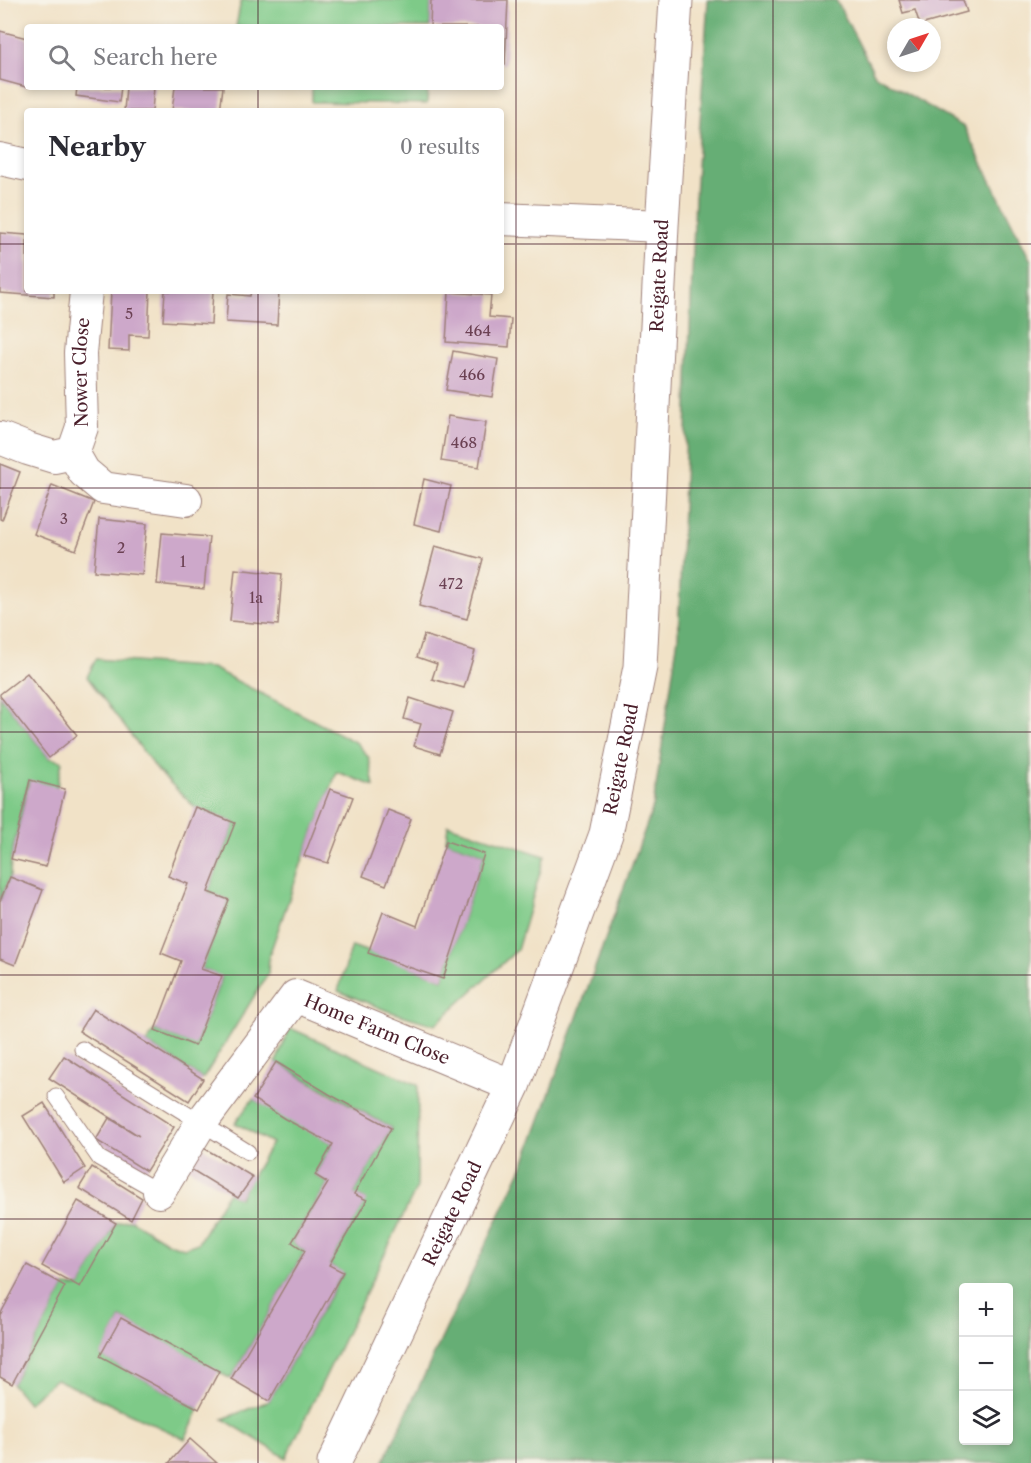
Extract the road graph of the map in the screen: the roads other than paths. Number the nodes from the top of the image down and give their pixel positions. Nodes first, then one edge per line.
1 (676, 0) edge
2 (0, 159) edge
3 (24, 164) edge
4 (504, 219) edge
5 (662, 226) junction
6 (86, 294) edge
7 (0, 438) edge
8 (74, 453) junction
9 (186, 500) dead end
10 (82, 1049) dead end
11 (513, 1086) junction
12 (56, 1096) dead end
13 (201, 1123) junction
14 (248, 1152) dead end
15 (159, 1192) joint
16 (334, 1463) edge

1 - 5 highway, Reigate Road
2 - 3 street
4 - 5 street
5 - 11 highway, Reigate Road
6 - 8 street, Nower Close
7 - 8 street, Nower Close
8 - 9 street, Nower Close
10 - 13 lane
11 - 13 street, Home Farm Close
11 - 16 highway, Reigate Road
12 - 15 lane
13 - 14 lane
13 - 15 street, Home Farm Close

